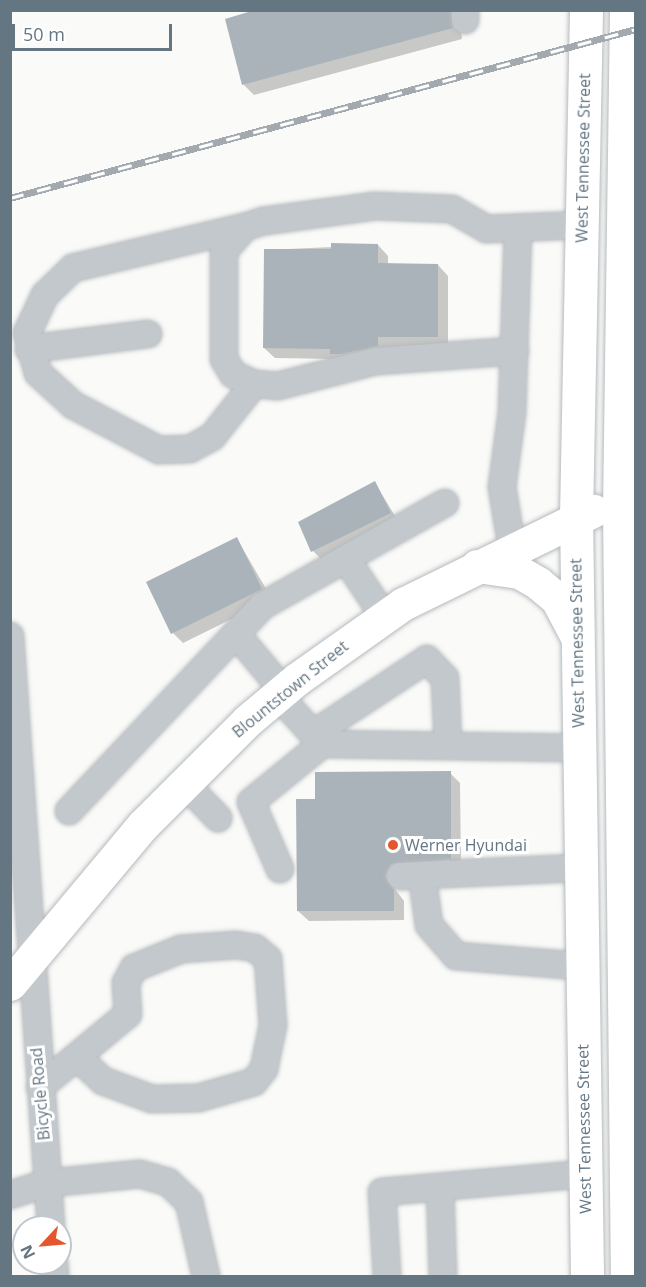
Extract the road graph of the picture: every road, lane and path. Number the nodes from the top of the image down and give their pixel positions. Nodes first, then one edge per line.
1 (586, 10) edge
2 (626, 10) edge
3 (629, 206) edge
4 (582, 225) junction
5 (245, 227) junction
6 (518, 229) junction
7 (148, 334) dead end
8 (621, 339) junction
9 (29, 349) junction
10 (516, 351) junction
11 (636, 381) edge
12 (254, 384) junction
13 (627, 502) edge
14 (445, 503) dead end
15 (576, 515) junction
16 (512, 548) junction
17 (346, 559) junction
18 (477, 566) junction
19 (384, 616) junction
20 (236, 634) junction
21 (10, 636) edge
22 (577, 638) junction
23 (628, 652) edge
24 (280, 693) junction
25 (318, 739) junction
26 (448, 746) junction
27 (578, 748) junction
28 (184, 783) junction
29 (69, 812) dead end
30 (218, 818) dead end
31 (629, 857) edge
32 (280, 868) dead end
33 (579, 868) junction
34 (580, 966) junction
35 (20, 973) edge
36 (629, 997) edge
37 (79, 1059) junction
38 (40, 1087) junction
39 (630, 1128) edge
40 (585, 1174) junction
41 (48, 1183) junction
42 (440, 1187) junction
43 (10, 1195) edge
44 (50, 1215) edge
45 (630, 1227) edge
46 (207, 1276) edge
47 (387, 1276) edge
48 (443, 1276) edge
49 (587, 1276) edge
50 (627, 1276) edge

1 - 4 main road, West Tennessee Street
2 - 3 main road
3 - 8 main road
4 - 6 street
4 - 15 main road, West Tennessee Street
5 - 6 street
5 - 9 street
5 - 12 street
6 - 10 street
7 - 9 street
8 - 11 main road
8 - 13 main road
9 - 12 street
10 - 12 street
10 - 16 street
13 - 15 main road, Blountstown Street
13 - 23 main road
14 - 17 street
15 - 16 main road, Blountstown Street
15 - 22 main road, West Tennessee Street
16 - 18 main road, Blountstown Street
17 - 19 street
17 - 20 street
18 - 19 main road, Blountstown Street
18 - 22 main road
19 - 24 main road, Blountstown Street
20 - 24 street
20 - 29 street
21 - 35 street, Bicycle Road
22 - 27 main road, West Tennessee Street
23 - 31 main road
24 - 25 street
24 - 28 main road, Blountstown Street
25 - 26 street
25 - 26 street
25 - 32 street
26 - 27 street
27 - 33 main road, West Tennessee Street
28 - 30 street
28 - 35 main road, Blountstown Street
31 - 36 main road
33 - 34 main road, West Tennessee Street
33 - 34 street
34 - 40 main road, West Tennessee Street
35 - 38 street, Bicycle Road
36 - 39 main road
37 - 37 street
37 - 38 street
38 - 41 street, Bicycle Road
39 - 45 main road
40 - 42 street
40 - 49 main road, West Tennessee Street
41 - 43 street
41 - 44 street, Bicycle Road
41 - 46 street
42 - 47 street
42 - 48 street
45 - 50 main road

